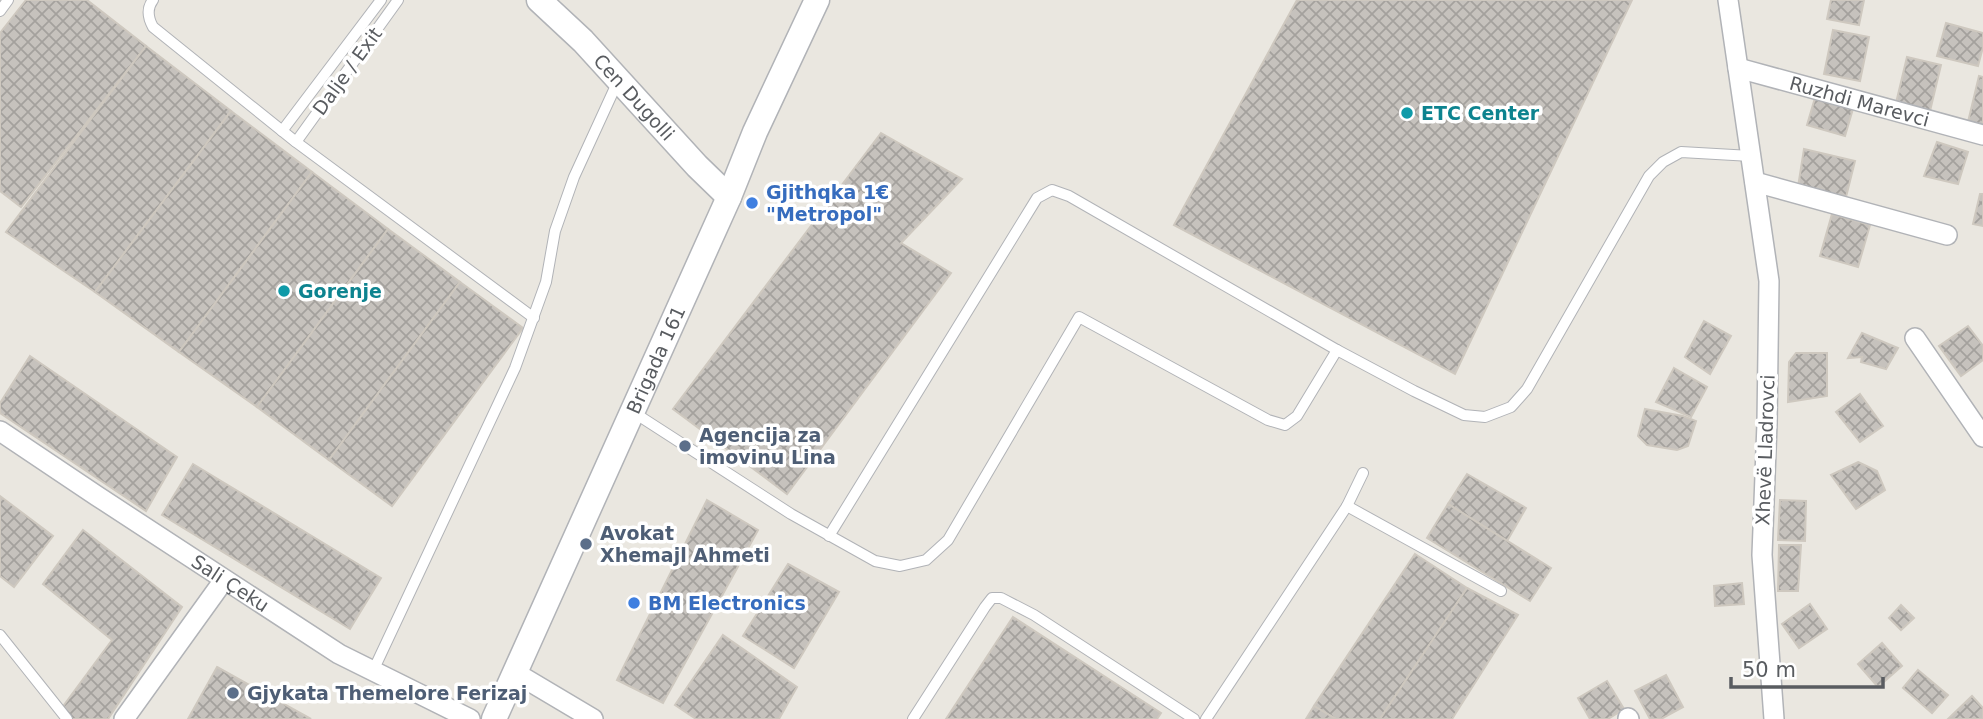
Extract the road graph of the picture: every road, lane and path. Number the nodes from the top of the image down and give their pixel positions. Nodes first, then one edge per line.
1 (8, 0) edge
2 (153, 0) edge
3 (382, 0) edge
4 (398, 0) edge
5 (539, 0) edge
6 (817, 0) edge
7 (1728, 0) edge
8 (0, 11) edge
9 (1738, 68) junction
10 (618, 81) junction
11 (282, 131) junction
12 (1983, 135) edge
13 (296, 142) junction
14 (1751, 156) junction
15 (1755, 182) junction
16 (729, 197) junction
17 (1947, 235) dead end
18 (534, 318) junction
19 (1915, 338) dead end
20 (1336, 350) junction
21 (633, 412) junction
22 (0, 431) edge
23 (1983, 437) edge
24 (1363, 473) dead end
25 (1347, 506) junction
26 (829, 536) junction
27 (224, 579) junction
28 (1501, 591) dead end
29 (0, 635) edge
30 (373, 671) junction
31 (514, 672) junction
32 (67, 719) edge
33 (124, 719) edge
34 (470, 719) edge
35 (494, 719) edge
36 (593, 719) edge
37 (914, 719) edge
38 (1194, 719) edge
39 (1206, 719) edge
40 (1773, 719) edge

1 - 8 lane
2 - 11 lane
3 - 11 lane
4 - 13 lane, Dalje / Exit
5 - 10 street, Cen Dugolli
6 - 16 street, Brigada 161
7 - 9 street, Xhevë Lladrovci
9 - 12 street, Ruzhdi Marevci
9 - 14 street, Xhevë Lladrovci
10 - 16 street, Cen Dugolli
10 - 18 lane
11 - 13 lane
13 - 18 lane
14 - 15 street, Xhevë Lladrovci
14 - 20 lane
15 - 17 street
15 - 40 street, Xhevë Lladrovci
16 - 21 street, Brigada 161
18 - 30 lane
19 - 23 street
20 - 26 lane
20 - 26 lane
21 - 26 lane
21 - 31 street, Brigada 161
22 - 27 street, Sali Çeku
24 - 25 lane
25 - 28 lane
25 - 39 lane
27 - 30 street, Sali Çeku
27 - 33 street
29 - 32 lane
30 - 34 street, Sali Çeku
31 - 35 street, Brigada 161
31 - 36 street
37 - 38 lane

